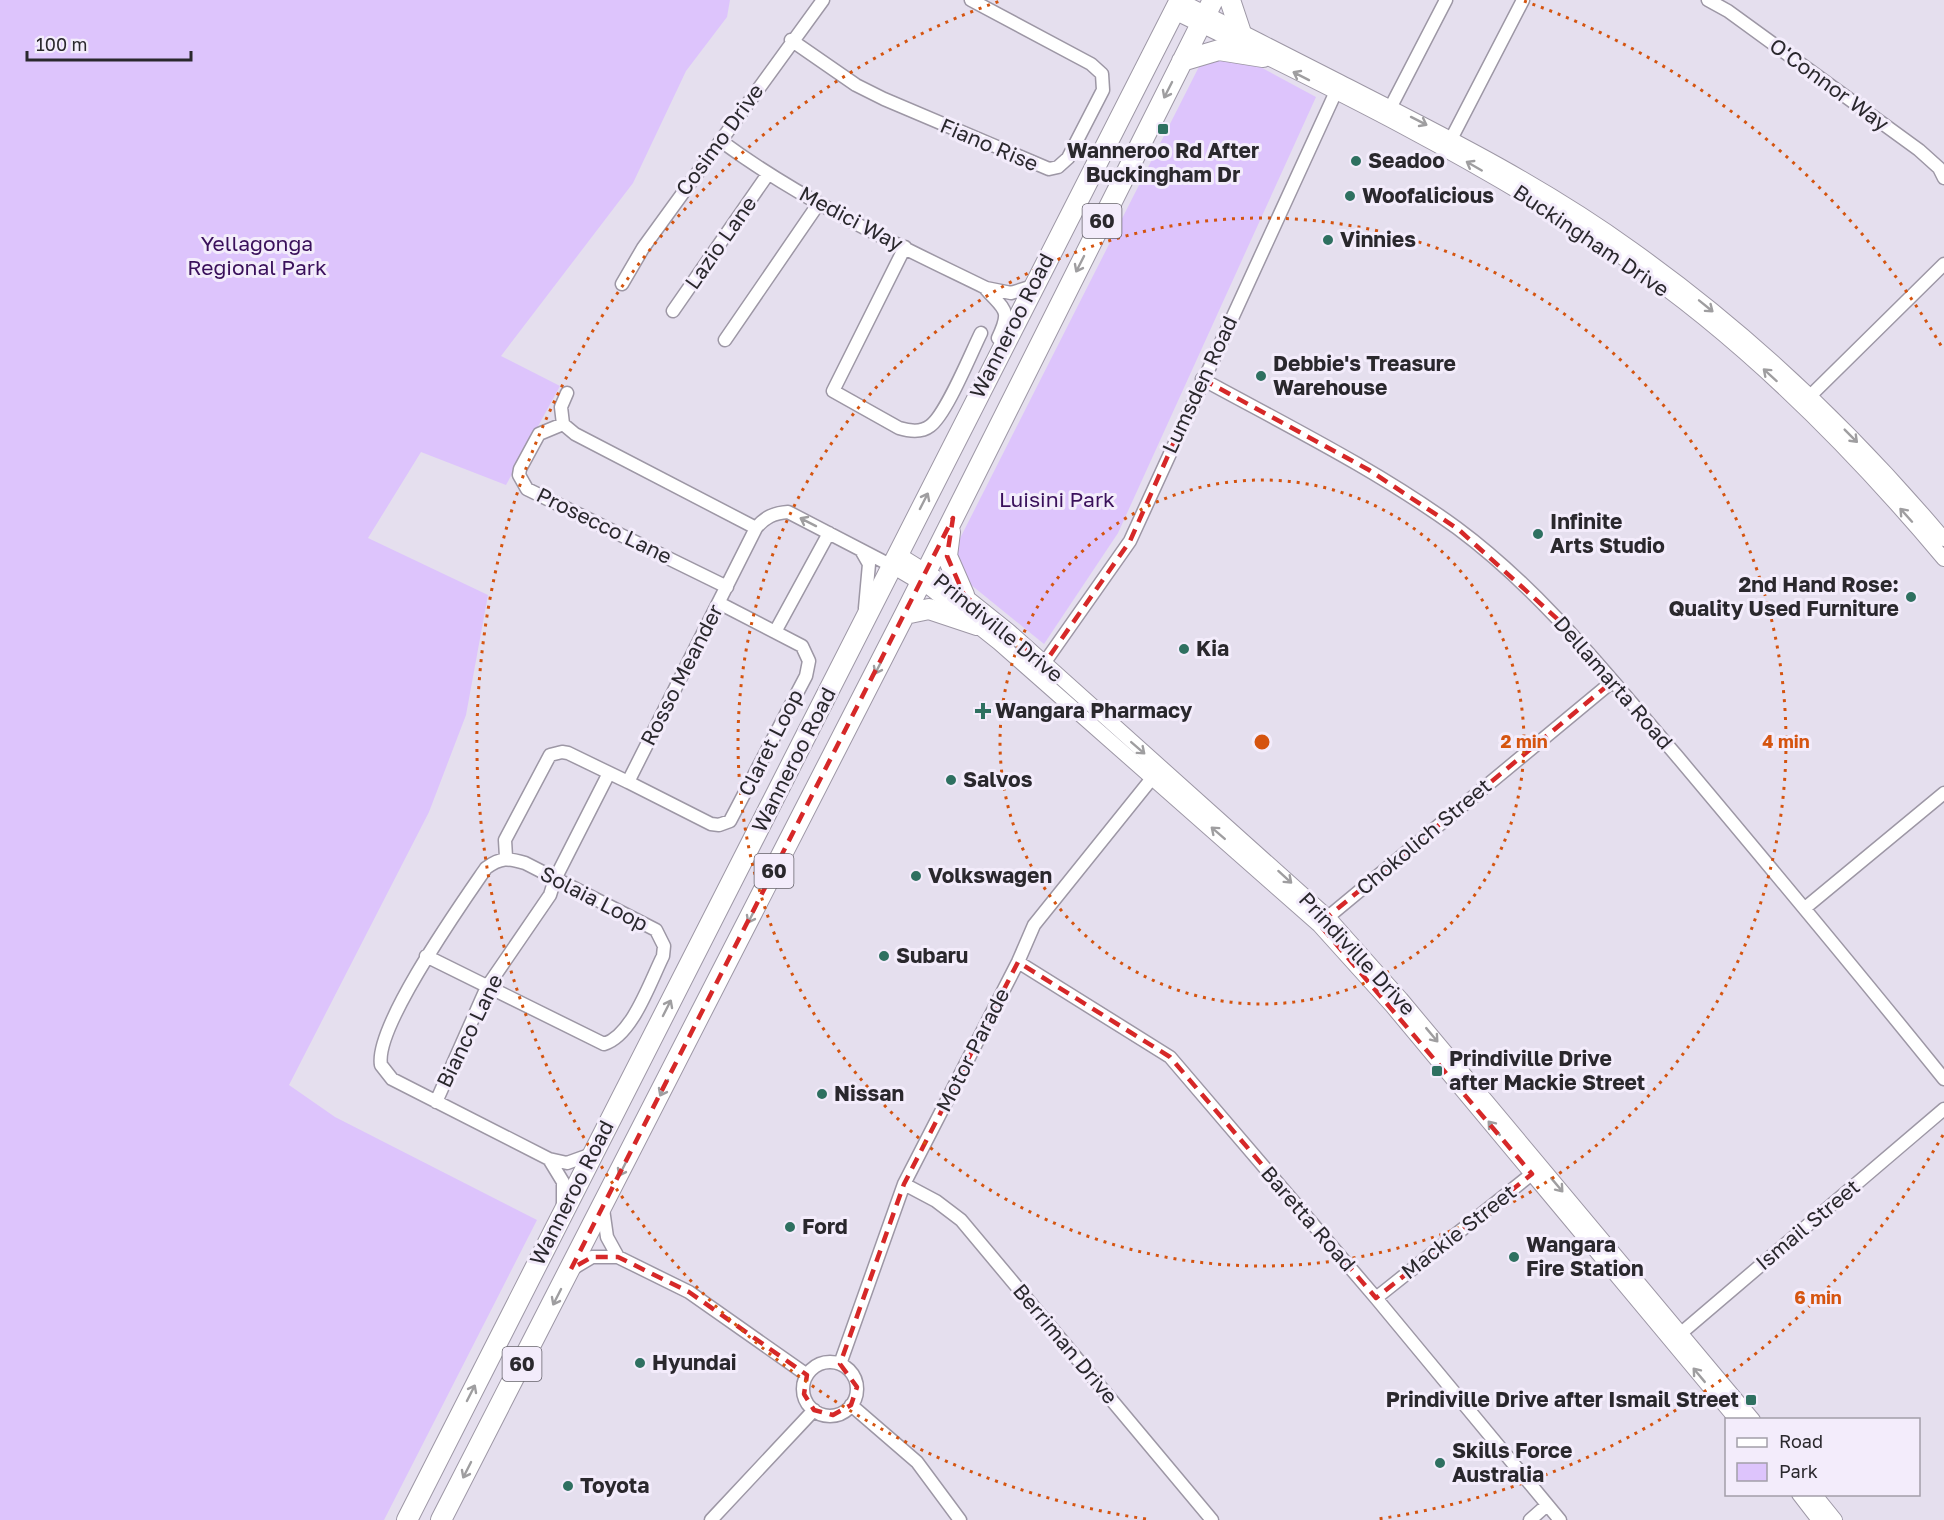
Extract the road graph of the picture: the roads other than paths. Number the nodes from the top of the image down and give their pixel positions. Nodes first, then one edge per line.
1 (823, 0) edge
2 (970, 0) edge
3 (1230, 0) edge
4 (1446, 0) edge
5 (1523, 0) edge
6 (1708, 0) edge
7 (1178, 4) edge
8 (1731, 6) edge
9 (1206, 13) edge
10 (1240, 30) junction
11 (791, 40) junction
12 (1263, 57) junction
13 (1182, 62) junction
14 (1338, 88) junction
15 (1388, 112) junction
16 (721, 141) junction
17 (1449, 144) junction
18 (768, 174) junction
19 (1944, 178) edge
20 (819, 203) junction
21 (905, 247) junction
22 (1944, 264) edge
23 (622, 284) dead end
24 (1033, 286) junction
25 (986, 288) junction
26 (673, 311) dead end
27 (981, 333) dead end
28 (725, 340) dead end
29 (998, 354) junction
30 (1202, 379) junction
31 (567, 393) dead end
32 (1806, 399) junction
33 (563, 424) junction
34 (953, 518) junction
35 (756, 528) junction
36 (829, 533) junction
37 (1944, 539) edge
38 (861, 549) junction
39 (1944, 559) edge
40 (895, 560) junction
41 (924, 576) junction
42 (727, 587) junction
43 (964, 595) junction
44 (719, 603) junction
45 (905, 614) junction
46 (863, 625) junction
47 (977, 626) junction
48 (776, 632) junction
49 (1040, 669) junction
50 (1612, 681) junction
51 (609, 772) junction
52 (1157, 772) junction
53 (628, 782) junction
54 (1944, 794) edge
55 (506, 857) junction
56 (555, 879) junction
57 (1805, 908) junction
58 (1324, 921) junction
59 (426, 956) junction
60 (1018, 962) junction
61 (487, 987) junction
62 (1944, 1078) edge
63 (436, 1102) junction
64 (1944, 1109) edge
65 (592, 1154) junction
66 (549, 1159) junction
67 (1537, 1170) junction
68 (904, 1184) junction
69 (603, 1208) junction
70 (563, 1209) junction
71 (618, 1257) junction
72 (571, 1269) junction
73 (1376, 1298) junction
74 (1676, 1337) junction
75 (840, 1364) junction
76 (807, 1375) junction
77 (851, 1405) junction
78 (814, 1410) junction
79 (1736, 1418) edge
80 (1752, 1418) edge
81 (1801, 1496) edge
82 (1816, 1496) edge
83 (1547, 1505) junction
84 (407, 1520) edge
85 (441, 1520) edge
86 (711, 1520) edge
87 (960, 1520) edge
88 (1212, 1520) edge
89 (1530, 1520) edge
90 (1560, 1520) edge
91 (1820, 1520) edge
92 (1835, 1520) edge

1 - 11 street, Cosimo Drive
2 - 11 street, Fiano Rise
3 - 10 highway
4 - 15 street
5 - 17 street
6 - 8 street, O'Connor Way
7 - 9 street, Buckingham Drive
7 - 24 highway, Wanneroo Road / 60
8 - 19 street, O'Connor Way
9 - 10 street, Buckingham Drive
9 - 12 street, Buckingham Drive
9 - 13 highway, Wanneroo Road / 60
10 - 14 street, Buckingham Drive
11 - 16 street, Cosimo Drive
12 - 13 highway
14 -> 12 street, Buckingham Drive
13 -> 34 highway, Wanneroo Road / 60
14 - 15 street, Buckingham Drive
14 - 30 street, Lumsden Road
15 - 17 street, Buckingham Drive
16 - 18 street, Medici Way
16 - 23 street, Cosimo Drive
17 - 32 street, Buckingham Drive
18 - 20 street, Medici Way
18 - 26 street, Lazio Lane
20 - 21 street, Medici Way
20 - 28 street
21 - 25 street, Medici Way
21 - 27 street
22 - 32 street
24 - 25 street, Medici Way
24 - 29 highway, Wanneroo Road / 60
25 - 29 street, Medici Way
40 -> 29 highway, Wanneroo Road / 60
30 - 49 street, Lumsden Road
30 - 50 street, Dellamarta Road
31 - 33 street
32 -> 37 street, Buckingham Drive
39 -> 32 street, Buckingham Drive
33 - 35 street
33 - 42 street, Prosecco Lane
34 - 41 highway, Wanneroo Road / 60
34 - 43 highway
36 -> 35 street
35 - 42 street, Rosso Meander
36 - 38 street
36 - 48 street
38 - 40 street
38 - 46 street
40 - 41 street, Prindiville Drive
40 - 46 highway, Wanneroo Road / 60
41 - 43 street, Prindiville Drive
41 - 45 highway, Wanneroo Road / 60
41 - 47 street, Prindiville Drive
42 - 44 street, Rosso Meander
43 - 49 street, Prindiville Drive
44 - 48 street, Claret Loop
44 - 53 street, Rosso Meander
45 - 47 highway
45 -> 69 highway, Wanneroo Road / 60
65 -> 46 highway, Wanneroo Road / 60
47 - 49 street, Prindiville Drive
48 - 53 street, Claret Loop
49 - 52 street, Prindiville Drive
50 - 57 street, Dellamarta Road
50 - 58 street, Chokolich Street
51 - 53 street
51 - 55 street
51 - 56 street, Bianco Lane
52 - 58 street, Prindiville Drive
52 - 60 street, Motor Parade
54 - 57 street
55 - 56 street, Solaia Loop
55 - 59 street
56 - 61 street, Bianco Lane
56 - 61 street, Solaia Loop
57 - 62 street, Dellamarta Road
58 - 67 street, Prindiville Drive
59 - 61 street, Solaia Loop
59 - 63 street
60 - 68 street, Motor Parade
60 - 73 street, Baretta Road
61 - 63 street, Bianco Lane
63 - 66 street
64 - 74 street, Ismail Street
65 - 66 street
65 - 70 highway, Wanneroo Road / 60
66 - 70 street
67 - 73 street, Mackie Street
67 - 74 street, Prindiville Drive
68 - 75 street, Motor Parade
68 - 88 street, Berriman Drive
69 - 71 street
69 - 72 highway, Wanneroo Road / 60
84 -> 70 highway, Wanneroo Road / 60
71 - 72 street
71 - 76 street
72 -> 85 highway, Wanneroo Road / 60
73 - 83 street, Baretta Road
79 -> 74 street, Prindiville Drive
74 - 80 street, Prindiville Drive
75 - 76 street
75 - 77 street
76 - 78 street
77 - 78 street
77 - 87 street
78 - 86 street
81 - 91 street
82 - 92 street
83 - 89 street
83 - 90 street, Baretta Road

